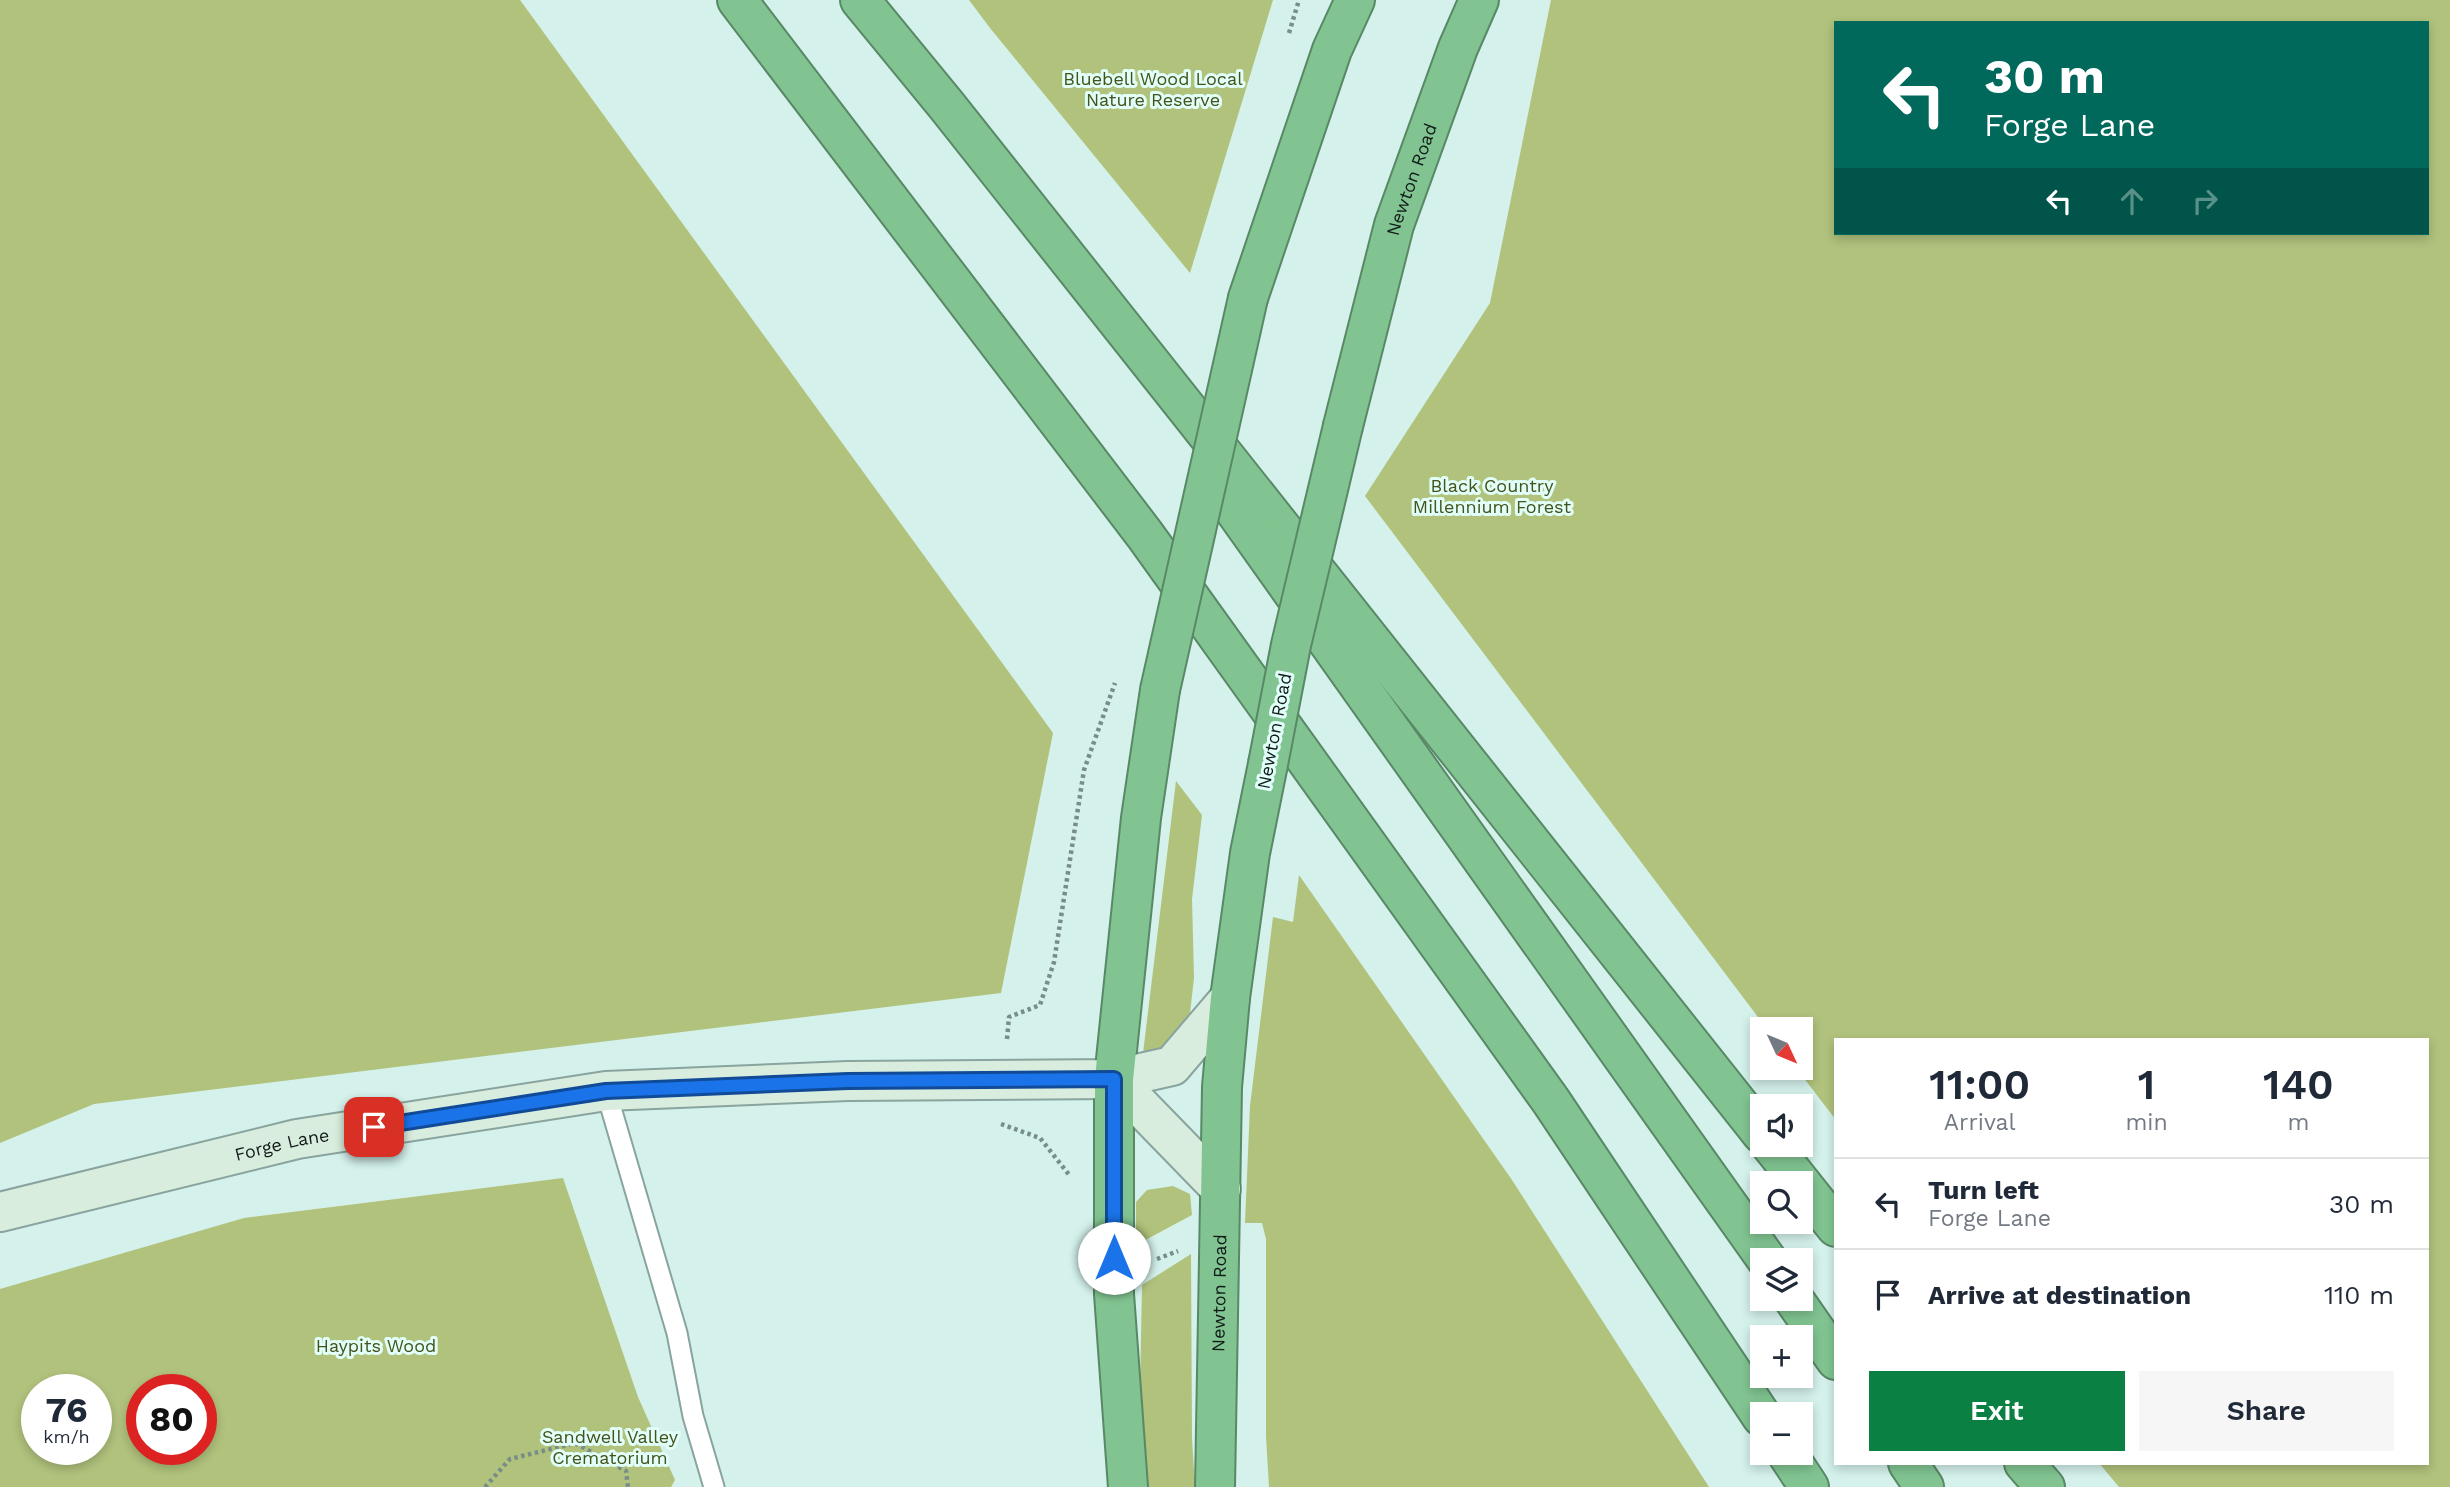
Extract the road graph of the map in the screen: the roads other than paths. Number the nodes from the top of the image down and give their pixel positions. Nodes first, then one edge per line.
1 (737, 0) edge
2 (860, 0) edge
3 (1355, 0) edge
4 (1479, 0) edge
5 (947, 106) junction
6 (1230, 998) junction
7 (1114, 1079) junction
8 (606, 1091) junction
9 (1750, 1120) edge
10 (1780, 1157) edge
11 (1221, 1189) junction
12 (0, 1212) edge
13 (1834, 1224) edge
14 (1757, 1248) edge
15 (1802, 1311) edge
16 (1834, 1357) edge
17 (1752, 1402) edge
18 (1795, 1465) edge
19 (1909, 1465) edge
20 (2026, 1465) edge
21 (714, 1487) edge
22 (1128, 1487) edge
23 (1215, 1487) edge
24 (1809, 1487) edge
25 (1924, 1487) edge
26 (2045, 1487) edge

1 - 17 highway
2 - 5 highway
3 - 7 highway, bridge
4 - 6 highway, Newton Road, bridge
5 - 9 highway
5 - 14 highway
6 - 7 street, Forge Lane
6 - 11 highway, Newton Road
7 - 8 street, Forge Lane
7 - 11 street
7 - 22 highway
8 - 12 street, Forge Lane
8 - 21 lane
10 - 13 highway
11 - 23 highway, Newton Road
15 - 16 highway
18 - 24 highway
19 - 25 highway
20 - 26 highway

